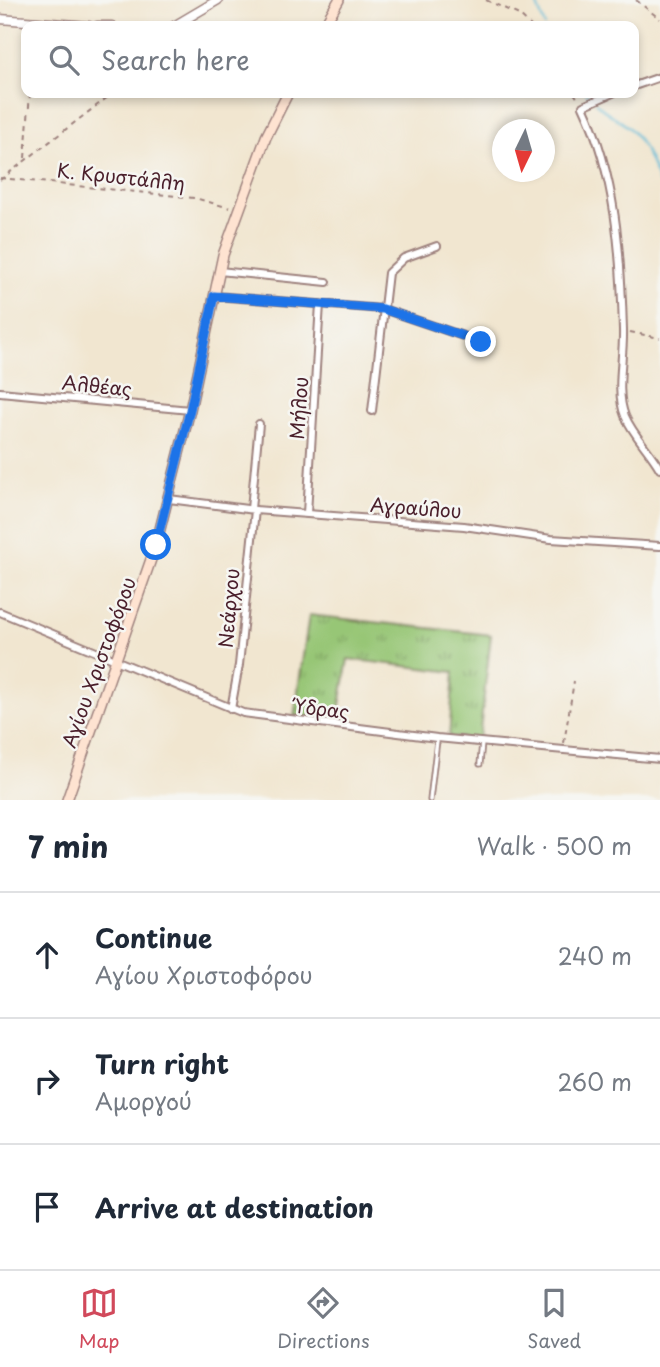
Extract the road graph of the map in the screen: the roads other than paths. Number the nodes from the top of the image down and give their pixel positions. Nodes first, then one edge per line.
1 (218, 0) edge
2 (340, 0) edge
3 (0, 19) edge
4 (25, 21) edge
5 (182, 21) edge
6 (327, 21) edge
7 (660, 77) edge
8 (639, 84) edge
9 (286, 98) edge
10 (601, 98) edge
11 (437, 246) dead end
12 (219, 271) junction
13 (327, 282) dead end
14 (214, 296) junction
15 (320, 304) junction
16 (383, 309) junction
17 (481, 342) dead end
18 (0, 392) edge
19 (190, 410) junction
20 (372, 411) dead end
21 (259, 424) dead end
22 (660, 469) edge
23 (169, 499) junction
24 (253, 509) junction
25 (307, 513) junction
26 (660, 546) edge
27 (0, 612) edge
28 (117, 663) junction
29 (231, 709) junction
30 (437, 738) junction
31 (482, 742) junction
32 (660, 759) edge
33 (480, 764) dead end
34 (67, 800) edge
35 (430, 800) edge

1 - 5 street
2 - 6 main road
3 - 4 street
7 - 8 street
9 - 12 main road, Αγίου Χριστοφόρου
10 - 22 street
11 - 16 street
12 - 13 street
12 - 14 main road, Αγίου Χριστοφόρου
14 - 15 street
14 - 19 main road, Αγίου Χριστοφόρου
15 - 16 street
15 - 25 street, Μήλου
16 - 17 street
16 - 20 street
18 - 19 street, Αλθέας
19 - 23 main road, Αγίου Χριστοφόρου
21 - 24 street, Νεάρχου
23 - 24 street, Αγραύλου
23 - 28 main road, Αγίου Χριστοφόρου
24 - 25 street, Αγραύλου
24 - 29 street, Νεάρχου
25 - 26 street, Αγραύλου
27 - 28 street, Ύδρας
28 - 29 street, Ύδρας
28 - 34 main road, Αγίου Χριστοφόρου
29 - 30 street, Ύδρας
30 - 31 street, Ύδρας
30 - 35 lane
31 - 32 street, Ύδρας
31 - 33 lane

